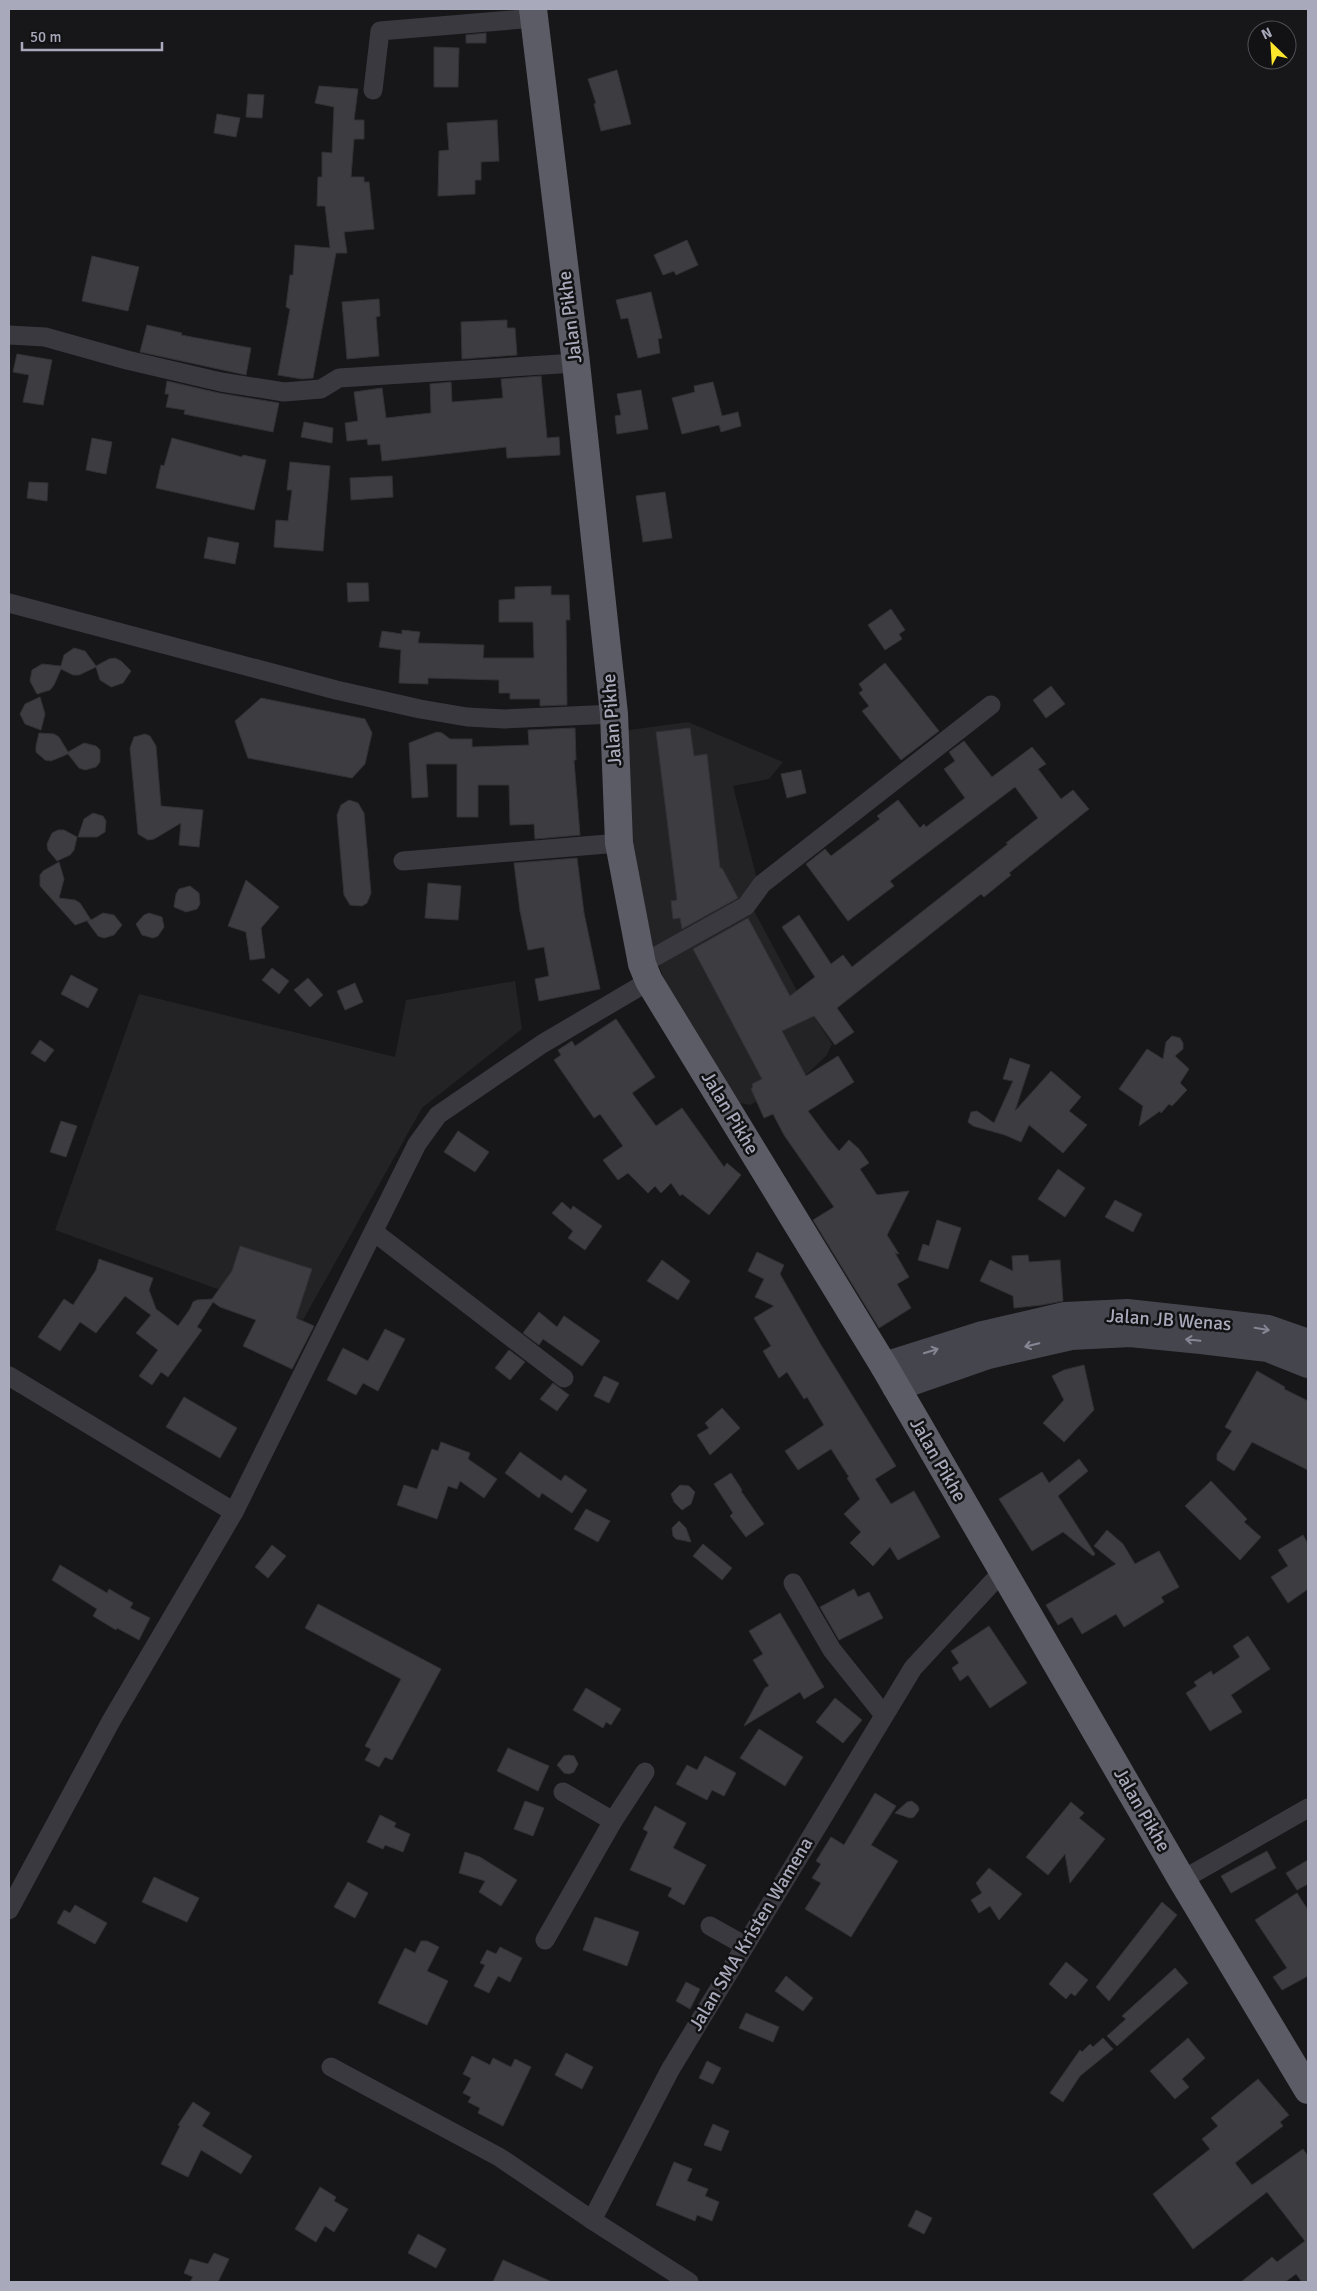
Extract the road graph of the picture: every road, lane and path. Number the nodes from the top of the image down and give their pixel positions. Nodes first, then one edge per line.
1 (534, 14) edge
2 (373, 90) dead end
3 (9, 335) edge
4 (576, 363) junction
5 (9, 603) edge
6 (992, 705) dead end
7 (614, 714) junction
8 (619, 843) junction
9 (403, 861) dead end
10 (646, 973) junction
11 (374, 1232) junction
12 (1308, 1343) edge
13 (1308, 1364) edge
14 (9, 1376) edge
15 (890, 1376) junction
16 (564, 1378) dead end
17 (234, 1512) junction
18 (1002, 1572) junction
19 (793, 1583) dead end
20 (884, 1715) junction
21 (645, 1772) dead end
22 (563, 1792) dead end
23 (1308, 1808) edge
24 (613, 1821) junction
25 (1182, 1880) junction
26 (9, 1910) edge
27 (710, 1926) dead end
28 (545, 1940) dead end
29 (744, 1945) junction
30 (331, 2067) dead end
31 (1308, 2090) edge
32 (592, 2220) junction
33 (662, 2275) edge
34 (689, 2282) edge

1 - 2 street
1 - 4 highway, Jalan Pikhe
3 - 4 street
4 - 7 highway, Jalan Pikhe
5 - 7 street
6 - 10 street
7 - 8 highway, Jalan Pikhe
8 - 9 street
8 - 10 highway, Jalan Pikhe
10 - 11 street
10 - 15 highway, Jalan Pikhe
11 - 16 street
11 - 17 street
15 -> 12 main road, Jalan JB Wenas
13 -> 15 main road, Jalan JB Wenas
14 - 17 street
15 - 18 highway, Jalan Pikhe
17 - 26 street
18 - 20 street, Jalan SMA Kristen Wamena
18 - 25 highway, Jalan Pikhe
19 - 20 street
20 - 29 street, Jalan SMA Kristen Wamena
21 - 24 street
22 - 24 street
23 - 25 street
24 - 28 street
25 - 31 highway, Jalan Pikhe
27 - 29 street
29 - 32 street, Jalan SMA Kristen Wamena
30 - 32 street
32 - 33 street
33 - 34 street

